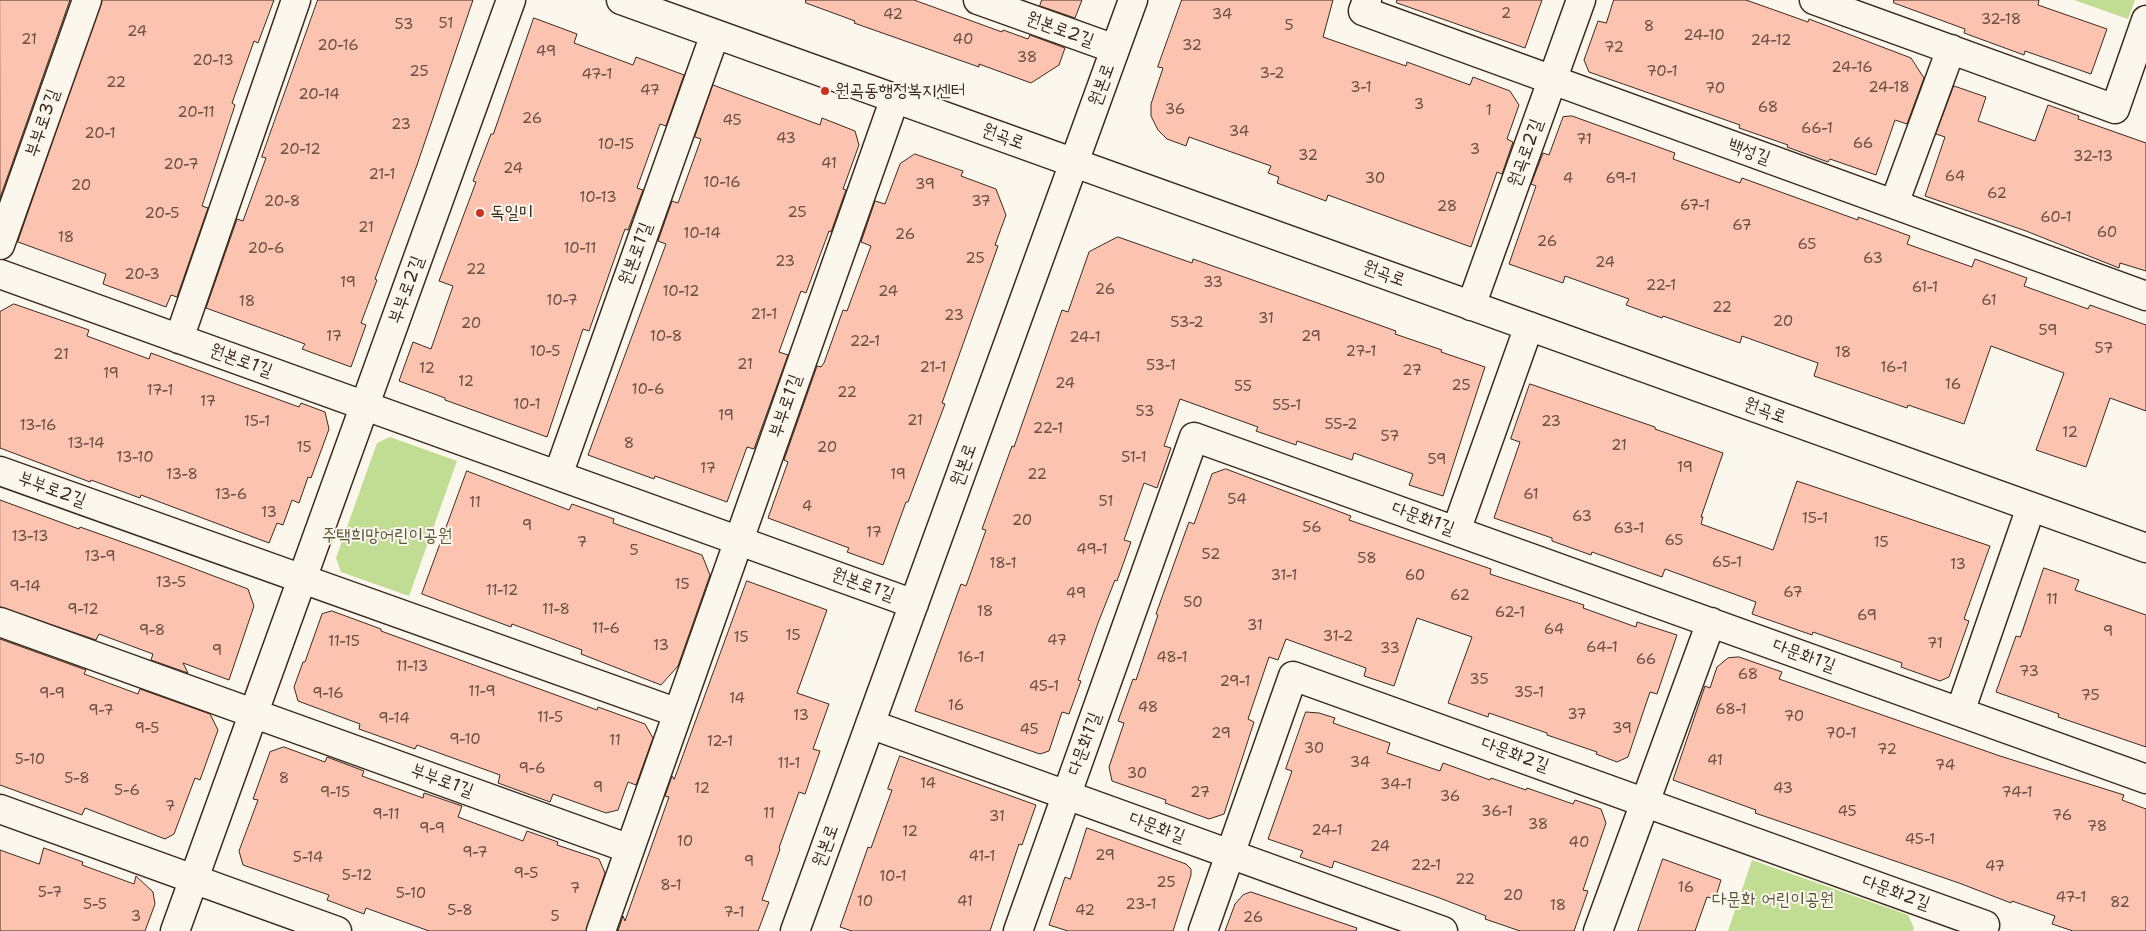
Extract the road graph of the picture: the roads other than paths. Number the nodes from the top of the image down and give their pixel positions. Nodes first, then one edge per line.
1 (86, 0) edge
2 (296, 0) edge
3 (511, 0) edge
4 (621, 0) edge
5 (978, 0) edge
6 (1133, 0) edge
7 (1367, 0) edge
8 (1581, 0) edge
9 (1814, 0) edge
10 (2146, 20) edge
11 (715, 34) junction
12 (1115, 49) junction
13 (1951, 49) junction
14 (1552, 80) junction
15 (895, 98) junction
16 (1074, 163) junction
17 (1894, 204) junction
18 (0, 245) edge
19 (0, 274) edge
20 (2146, 296) edge
21 (1471, 306) junction
22 (1529, 326) junction
23 (179, 338) junction
24 (365, 405) junction
25 (0, 471) edge
26 (558, 475) junction
27 (2032, 507) junction
28 (1456, 531) junction
29 (739, 541) junction
30 (2146, 548) edge
31 (302, 579) junction
32 (914, 604) junction
33 (0, 622) edge
34 (1711, 622) junction
35 (1960, 712) junction
36 (254, 713) junction
37 (678, 713) junction
38 (870, 724) junction
39 (2146, 779) edge
40 (1067, 795) junction
41 (1645, 802) junction
42 (0, 810) edge
43 (630, 849) junction
44 (1230, 854) junction
45 (194, 879) junction
46 (175, 931) edge
47 (337, 931) edge
48 (601, 931) edge
49 (795, 931) edge
50 (1018, 931) edge
51 (1203, 931) edge
52 (1443, 931) edge
53 (1598, 931) edge
54 (1982, 931) edge

1 - 18 street, 부부로3길
2 - 23 street
3 - 24 street, 부부로2길
4 - 11 street, 원곡로
5 - 12 street, 원본로2길
6 - 12 street, 원본로
7 - 14 street, 백성길
8 - 14 street, 원곡로2길
9 - 13 street
10 - 13 street
11 - 15 street, 원곡로
11 - 26 street, 원본로1길
12 - 16 street, 원본로
13 - 17 street
14 - 17 street, 백성길
14 - 21 street, 원곡로2길
15 - 16 street, 원곡로
15 - 29 street, 부부로1길
16 - 21 street, 원곡로
16 - 32 street, 원본로
17 - 20 street, 백성길
19 - 23 street, 원본로1길
21 - 22 street, 원곡로
22 - 27 street, 원곡로
22 - 28 street
23 - 24 street, 원본로1길
24 - 26 street, 원본로1길
24 - 31 street, 부부로2길
25 - 31 street, 부부로2길
26 - 29 street, 원본로1길
27 - 30 street, 원곡로
27 - 35 street
28 - 34 street, 다문화1길
28 - 40 street, 다문화1길
29 - 32 street, 원본로1길
29 - 37 street, 부부로1길
31 - 36 street, 부부로2길
31 - 37 street
32 - 38 street, 원본로
33 - 36 street
34 - 35 street, 다문화1길
34 - 41 street
35 - 39 street, 다문화1길
36 - 43 street, 부부로1길
36 - 45 street, 부부로2길
37 - 43 street, 부부로1길
38 - 40 street, 다문화길
38 - 49 street, 원본로
40 - 44 street, 다문화길
40 - 50 street, 다문화1길
41 - 44 street, 다문화2길
41 - 53 street
41 - 54 street, 다문화2길
42 - 45 street
43 - 48 street, 부부로1길
44 - 51 street, 다문화2길
44 - 52 street, 다문화길
45 - 46 street, 부부로2길
45 - 47 street

